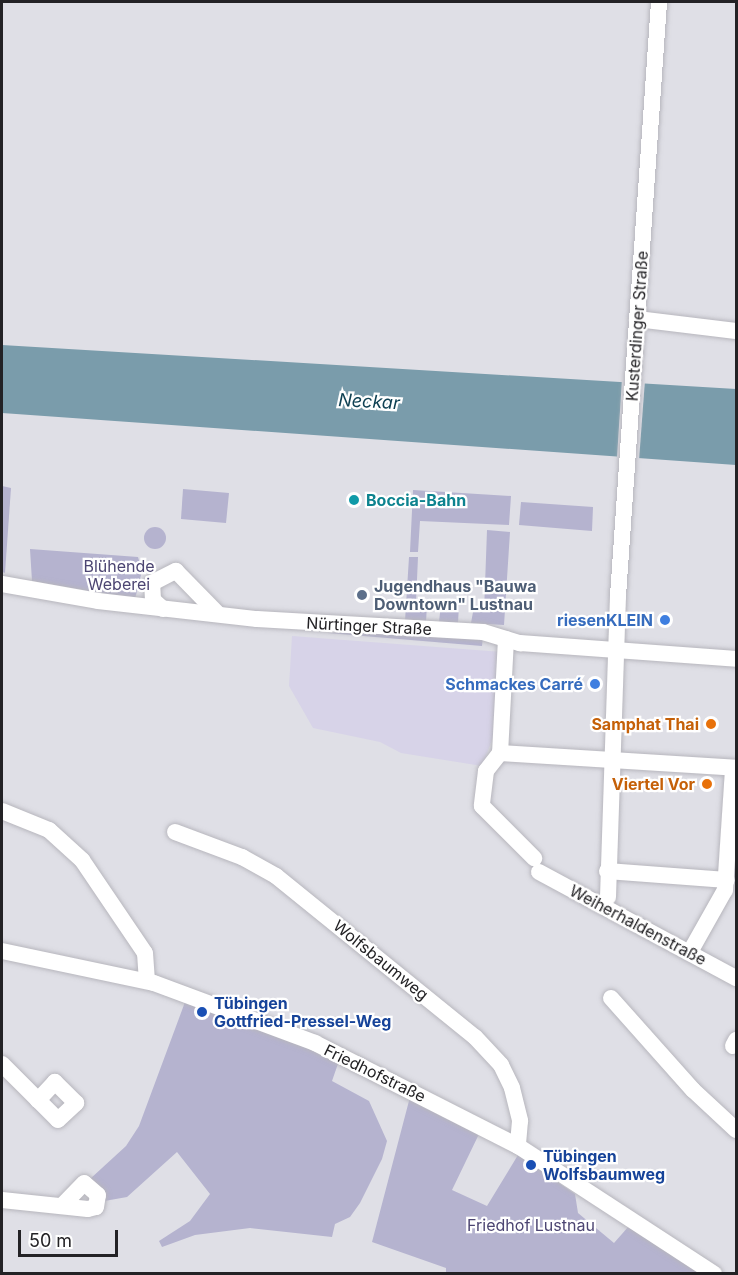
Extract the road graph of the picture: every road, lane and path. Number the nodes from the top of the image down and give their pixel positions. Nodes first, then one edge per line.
1 (659, 2) edge
2 (637, 319) junction
3 (736, 331) edge
4 (2, 584) edge
5 (163, 609) junction
6 (218, 614) junction
7 (506, 639) junction
8 (619, 650) junction
9 (736, 659) edge
10 (500, 753) junction
11 (614, 760) junction
12 (735, 768) edge
13 (2, 811) edge
14 (175, 832) dead end
15 (607, 871) junction
16 (727, 880) junction
17 (608, 897) dead end
18 (2, 951) edge
19 (690, 952) junction
20 (736, 978) edge
21 (147, 981) junction
22 (611, 998) dead end
23 (2, 1064) edge
24 (38, 1100) dead end
25 (736, 1130) edge
26 (518, 1146) junction
27 (2, 1200) edge
28 (63, 1205) dead end
29 (714, 1274) edge

1 - 2 street, Kusterdinger Straße
2 - 3 street
2 - 8 street, Kusterdinger Straße
4 - 5 street, Nürtinger Straße
5 - 6 street, Nürtinger Straße
5 - 6 street
6 - 7 street, Nürtinger Straße
7 - 8 street, Nürtinger Straße
7 - 10 street
8 - 9 street, Nürtinger Straße
8 - 11 street, Kusterdinger Straße
10 - 11 street
10 - 19 street, Weiherhaldenstraße
11 - 12 street
11 - 15 street, Kusterdinger Straße
12 - 16 street
13 - 21 street
14 - 26 street, Wolfsbaumweg
15 - 16 street
15 - 17 street, Kusterdinger Straße
16 - 19 street
18 - 21 street, Friedhofstraße
19 - 20 street, Weiherhaldenstraße
21 - 26 street, Friedhofstraße
22 - 25 street
23 - 24 street
26 - 29 street, Friedhofstraße
27 - 28 street

